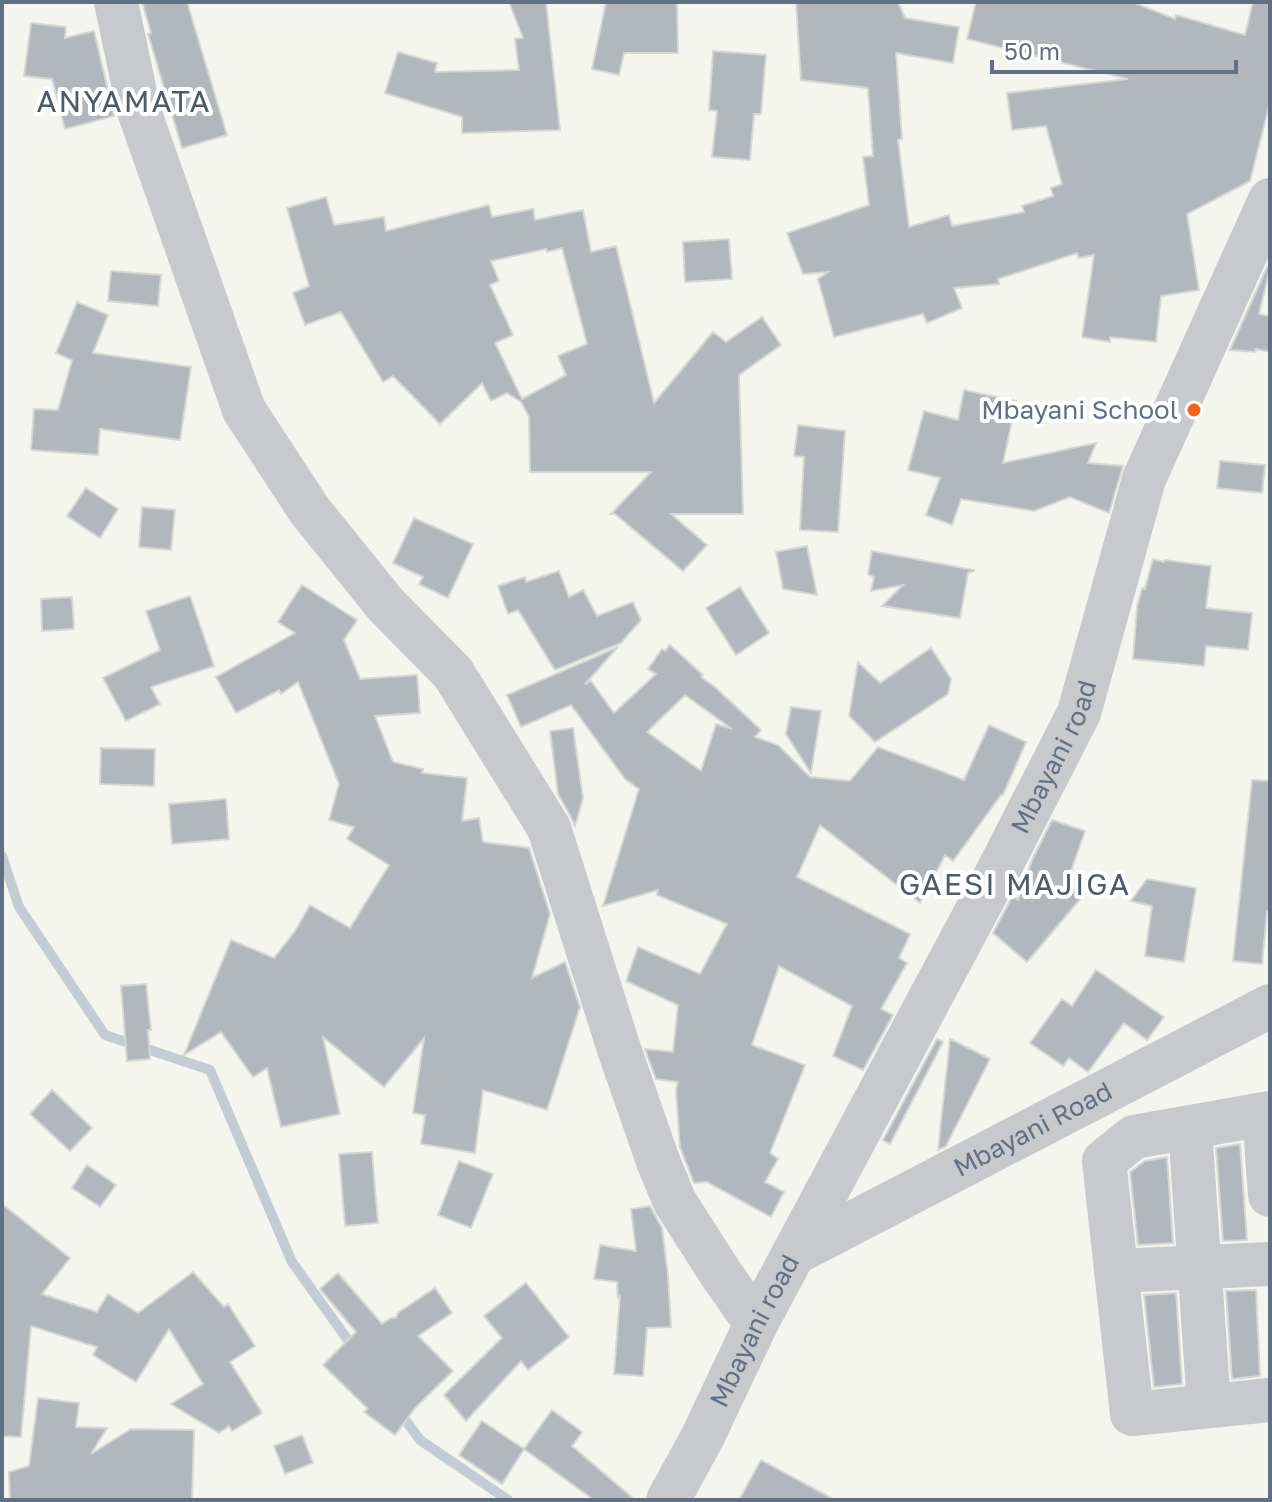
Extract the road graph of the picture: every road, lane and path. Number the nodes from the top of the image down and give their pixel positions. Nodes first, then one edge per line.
1 (116, 2) edge
2 (1270, 200) edge
3 (1270, 1006) edge
4 (1267, 1114) edge
5 (1190, 1128) junction
6 (1270, 1195) edge
7 (795, 1253) junction
8 (1270, 1264) edge
9 (1199, 1266) junction
10 (1116, 1271) junction
11 (756, 1324) junction
12 (1270, 1400) edge
13 (1209, 1406) junction
14 (668, 1500) edge

1 - 11 street
2 - 7 street, Mbayani road
3 - 7 street, Mbayani Road
4 - 5 street
4 - 6 street
5 - 9 street
5 - 10 street
7 - 11 street, Mbayani road
8 - 9 street
9 - 10 street
9 - 13 street
10 - 13 street
11 - 14 street, Mbayani road
12 - 13 street

